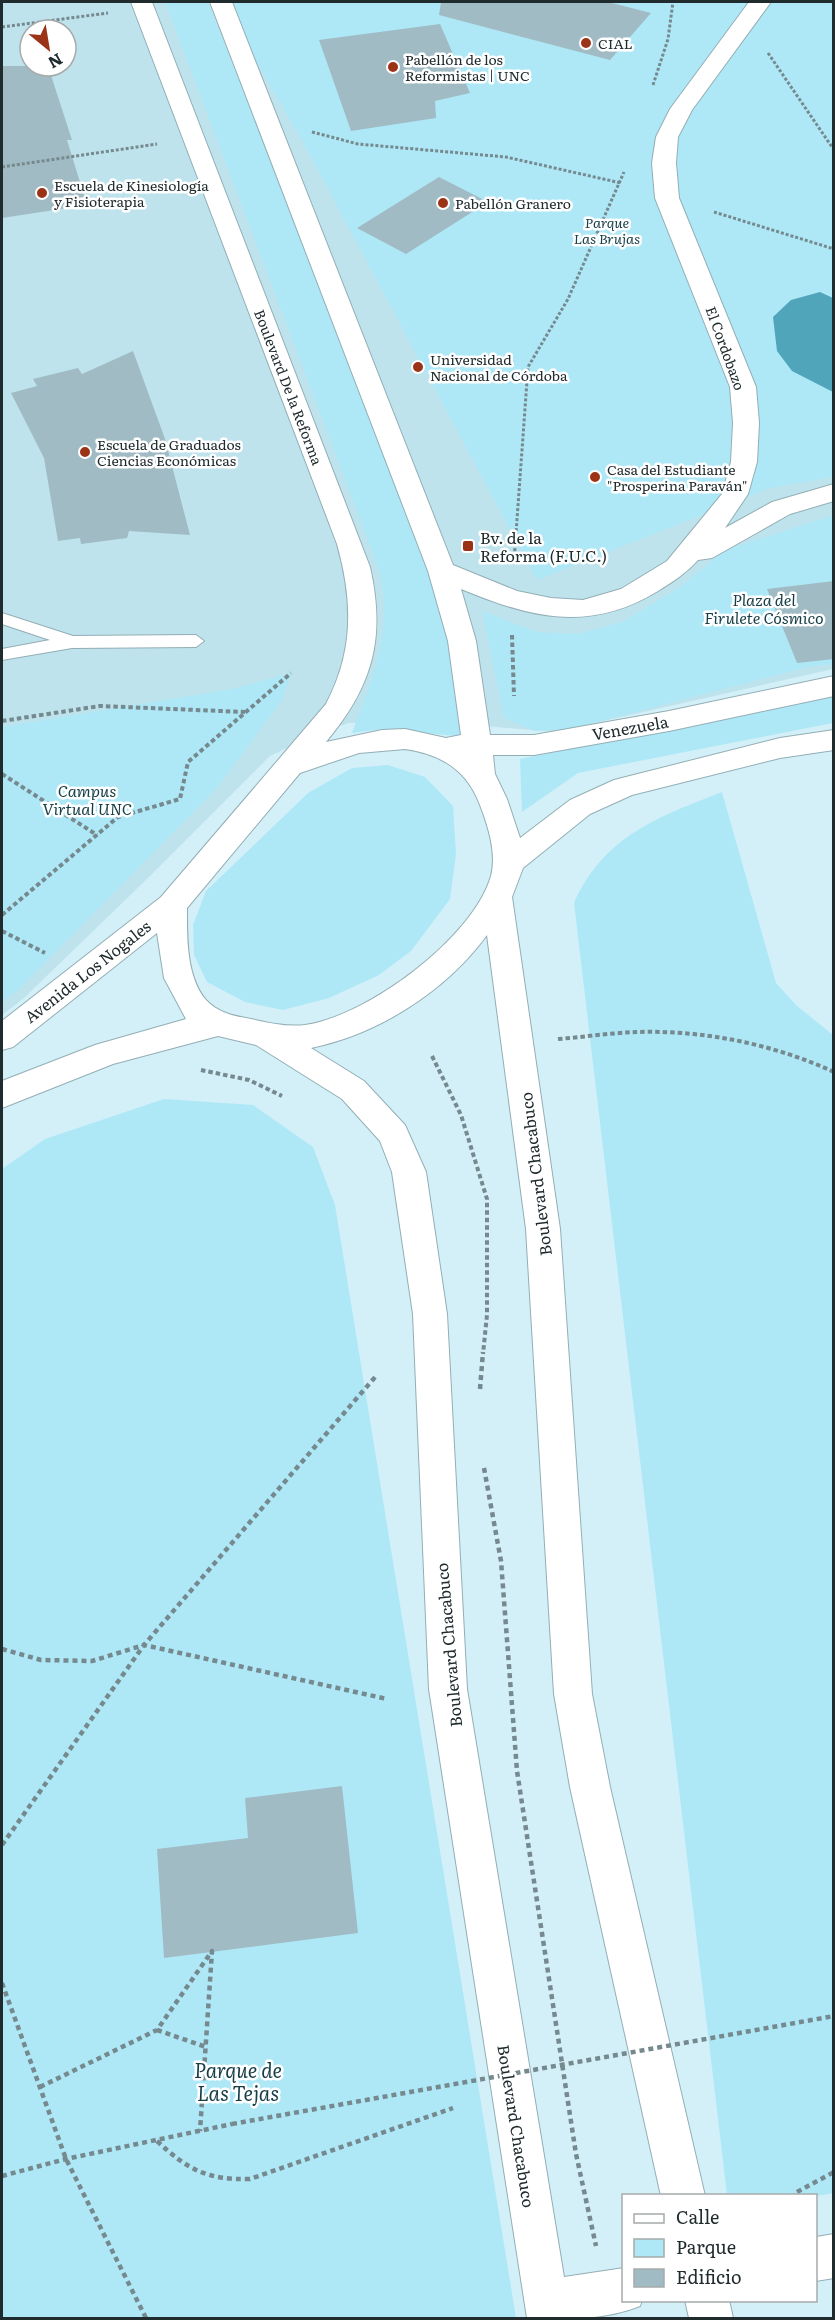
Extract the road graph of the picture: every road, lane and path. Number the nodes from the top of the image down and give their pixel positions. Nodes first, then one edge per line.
1 (221, 2) edge
2 (142, 5) edge
3 (753, 11) edge
4 (2, 27) edge
5 (266, 120) junction
6 (194, 139) junction
7 (834, 150) edge
8 (2, 167) edge
9 (620, 183) junction
10 (667, 198) junction
11 (834, 249) edge
12 (834, 492) edge
13 (677, 567) junction
14 (442, 571) junction
15 (511, 599) junction
16 (2, 618) edge
17 (196, 641) dead end
18 (72, 642) junction
19 (2, 654) edge
20 (291, 673) dead end
21 (834, 686) edge
22 (246, 712) junction
23 (2, 721) edge
24 (834, 740) edge
25 (534, 745) junction
26 (479, 760) junction
27 (292, 766) junction
28 (2, 774) edge
29 (97, 835) junction
30 (508, 863) junction
31 (497, 898) junction
32 (172, 905) junction
33 (2, 915) edge
34 (214, 1025) junction
35 (265, 1035) junction
36 (2, 1038) edge
37 (519, 1042) junction
38 (432, 1056) dead end
39 (191, 1069) dead end
40 (834, 1072) edge
41 (2, 1095) edge
42 (288, 1099) dead end
43 (376, 1376) dead end
44 (480, 1391) dead end
45 (483, 1458) dead end
46 (144, 1645) junction
47 (2, 1649) edge
48 (387, 1700) dead end
49 (2, 1845) edge
50 (2, 1983) edge
51 (834, 2016) edge
52 (157, 2030) junction
53 (206, 2047) junction
54 (40, 2086) junction
55 (453, 2108) dead end
56 (200, 2131) junction
57 (157, 2141) junction
58 (66, 2159) junction
59 (834, 2172) edge
60 (2, 2176) edge
61 (797, 2192) dead end
62 (683, 2194) edge
63 (834, 2256) edge
64 (817, 2259) edge
65 (615, 2291) edge
66 (707, 2302) edge
67 (548, 2310) edge
68 (146, 2319) edge
69 (711, 2319) edge

1 - 5 street
2 - 4 path
2 - 6 street, Boulevard De la Reforma
3 - 7 path
3 - 10 street, El Cordobazo
5 - 9 path
5 - 14 street
6 - 8 path
6 - 27 street, Boulevard De la Reforma
9 - 10 path
9 - 15 path
10 - 11 path
10 - 13 street, El Cordobazo
12 - 13 street
13 - 15 street, El Cordobazo
14 - 15 street, El Cordobazo
14 - 26 street
15 - 25 path
16 - 18 lane
17 - 18 lane
18 - 19 lane
20 - 22 path
21 - 25 street, Venezuela
22 - 23 path
22 - 29 path
24 - 30 street
25 - 26 street, Venezuela
26 - 27 street
26 - 30 street
27 - 32 street, Boulevard De la Reforma
28 - 29 path
29 - 33 path
30 - 31 street
31 - 35 street
31 - 37 street, Boulevard Chacabuco
32 - 34 street
32 - 36 street, Avenida Los Nogales
34 - 35 street
34 - 41 street
35 - 67 street, Boulevard Chacabuco
37 - 40 path
37 - 62 street, Boulevard Chacabuco
38 - 44 path
39 - 42 path
43 - 46 path
45 - 65 path
46 - 47 path
46 - 48 path
46 - 49 path
50 - 54 path
51 - 56 path, bridge
52 - 53 path
52 - 53 path
52 - 54 path
53 - 56 path
54 - 58 path
55 - 57 path
56 - 57 path
57 - 58 path
58 - 60 path
58 - 68 path
59 - 61 path
63 - 64 street
65 - 67 street
66 - 69 street

